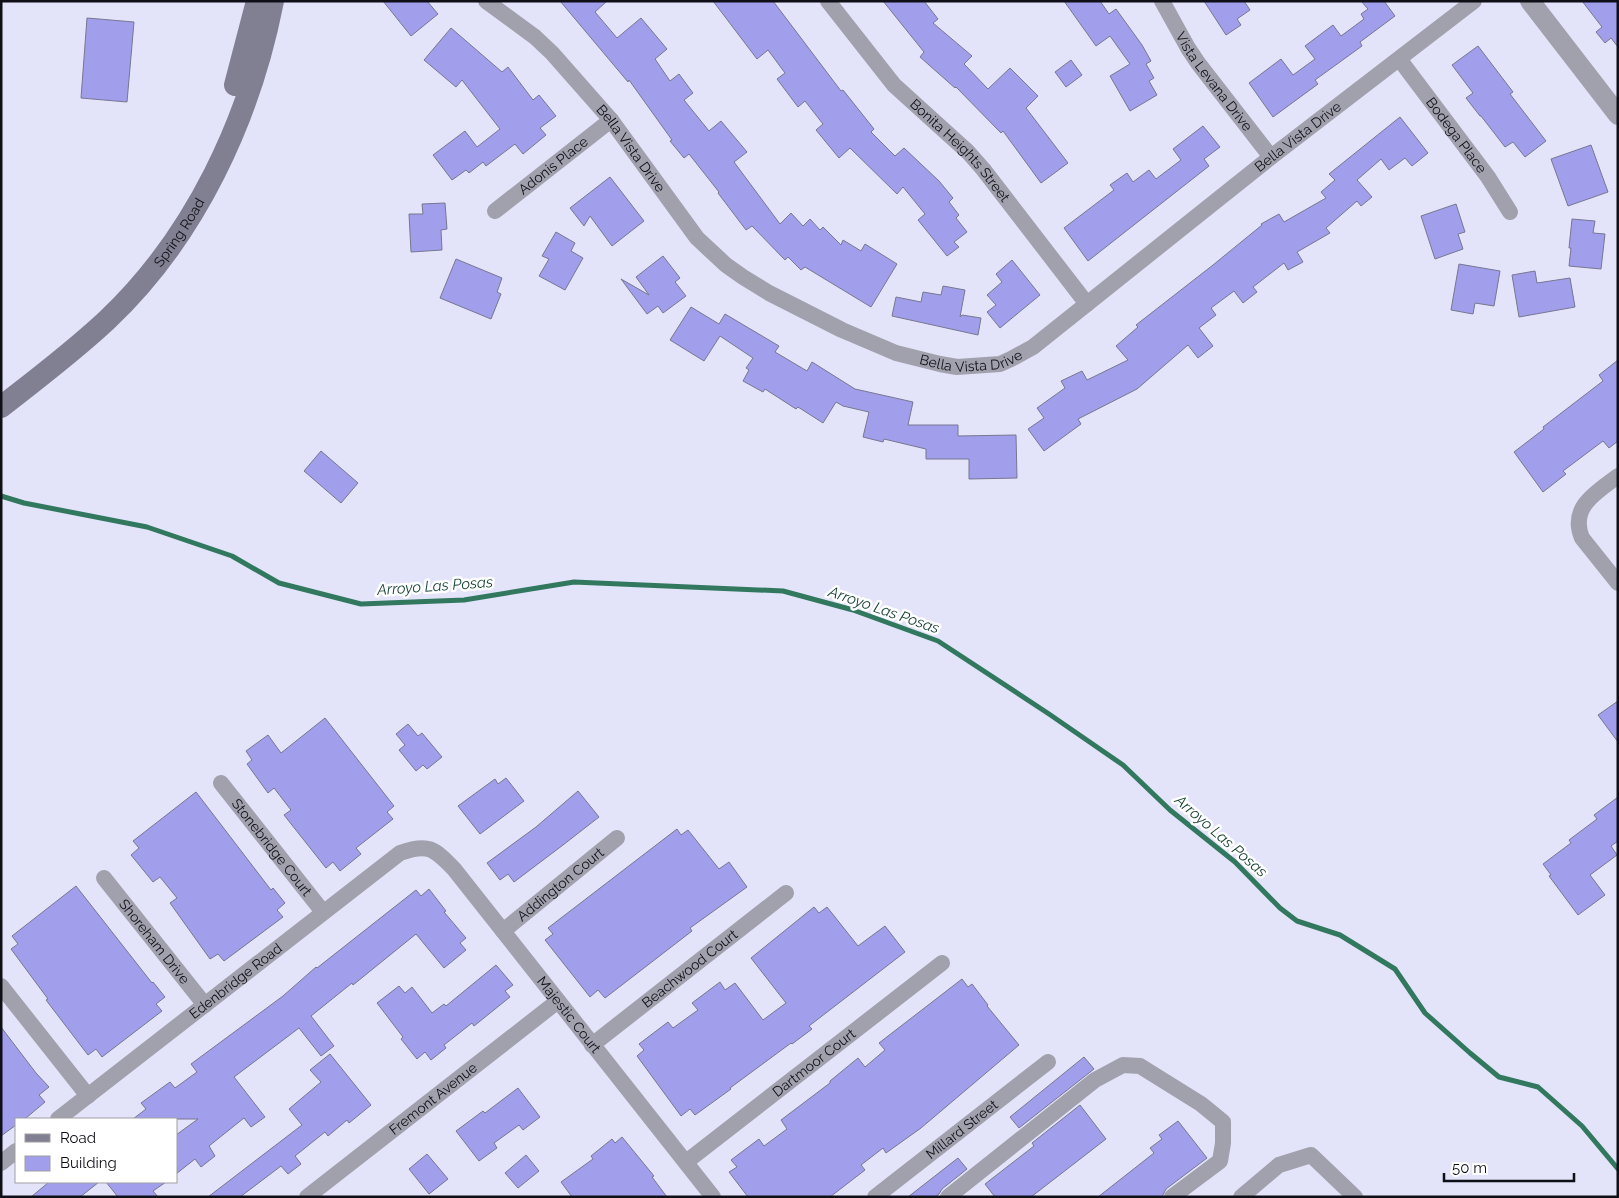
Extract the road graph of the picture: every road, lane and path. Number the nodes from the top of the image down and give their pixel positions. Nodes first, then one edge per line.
1 (257, 1) edge
2 (273, 1) edge
3 (486, 1) edge
4 (828, 1) edge
5 (1162, 1) edge
6 (1474, 1) edge
7 (1530, 1) edge
8 (1400, 60) junction
9 (1618, 115) edge
10 (611, 120) junction
11 (1272, 157) junction
12 (495, 211) dead end
13 (1510, 212) dead end
14 (1087, 304) junction
15 (1, 388) edge
16 (1, 407) edge
17 (1618, 476) edge
18 (1618, 583) edge
19 (222, 783) dead end
20 (618, 838) dead end
21 (415, 848) joint
22 (104, 878) dead end
23 (786, 893) dead end
24 (323, 912) junction
25 (503, 931) junction
26 (942, 962) dead end
27 (1, 986) edge
28 (558, 1002) junction
29 (205, 1005) junction
30 (592, 1045) junction
31 (1048, 1062) dead end
32 (88, 1096) junction
33 (59, 1118) edge
34 (15, 1152) edge
35 (686, 1162) junction
36 (1, 1163) edge
37 (307, 1197) edge
38 (713, 1197) edge
39 (875, 1197) edge
40 (948, 1197) edge
41 (1172, 1197) edge
42 (1241, 1197) edge
43 (1355, 1197) edge

1 - 15 main road, Spring Road
2 - 16 main road, Spring Road
3 - 10 street, Bella Vista Drive
4 - 14 street, Bonita Heights Street
5 - 11 street, Vista Levana Drive
6 - 8 street, Bella Vista Drive
7 - 9 street
8 - 11 street, Bella Vista Drive
8 - 13 street, Bodega Place
10 - 12 street, Adonis Place
10 - 14 street, Bella Vista Drive
11 - 14 street, Bella Vista Drive
17 - 18 street
19 - 24 street, Stonebridge Court
20 - 25 street, Addington Court
21 - 24 street, Edenbridge Road
21 - 25 street, Majestic Court
22 - 29 street, Shoreham Drive
23 - 30 street, Beachwood Court
24 - 29 street, Edenbridge Road
25 - 28 street, Majestic Court
26 - 35 street, Dartmoor Court
27 - 32 street
28 - 30 street, Majestic Court
28 - 37 street, Fremont Avenue
29 - 32 street, Edenbridge Road
30 - 35 street, Majestic Court
31 - 39 street, Millard Street
32 - 33 street, Edenbridge Road
34 - 36 street
35 - 38 street, Majestic Court
40 - 41 street
42 - 43 street

